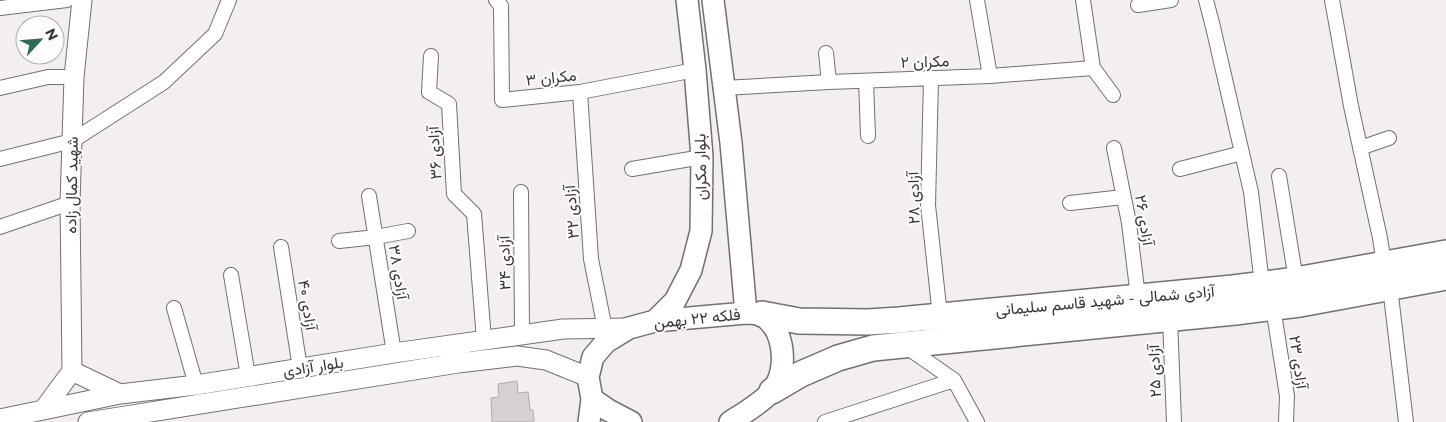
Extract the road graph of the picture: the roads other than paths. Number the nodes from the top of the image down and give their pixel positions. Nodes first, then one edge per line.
1 (67, 0) edge
2 (82, 0) edge
3 (229, 0) edge
4 (687, 0) edge
5 (713, 0) edge
6 (976, 0) edge
7 (1084, 0) edge
8 (1171, 0) edge
9 (1206, 0) edge
10 (1332, 0) edge
11 (498, 3) edge
12 (1138, 5) dead end
13 (0, 8) edge
14 (826, 53) dead end
15 (431, 56) dead end
16 (1093, 68) junction
17 (695, 70) junction
18 (990, 76) junction
19 (74, 77) junction
20 (931, 79) junction
21 (866, 81) junction
22 (829, 82) junction
23 (0, 88) edge
24 (724, 88) junction
25 (580, 92) junction
26 (1113, 95) dead end
27 (868, 136) dead end
28 (1389, 138) dead end
29 (72, 141) junction
30 (1114, 148) dead end
31 (1360, 148) junction
32 (1242, 153) junction
33 (702, 157) junction
34 (0, 159) edge
35 (632, 169) dead end
36 (1180, 169) dead end
37 (1279, 176) dead end
38 (702, 180) junction
39 (735, 182) junction
40 (521, 192) dead end
41 (369, 196) dead end
42 (1123, 197) junction
43 (70, 203) junction
44 (1070, 203) dead end
45 (0, 227) edge
46 (408, 231) dead end
47 (376, 237) junction
48 (338, 241) dead end
49 (281, 248) dead end
50 (1446, 252) edge
51 (231, 275) dead end
52 (1387, 276) junction
53 (1446, 277) edge
54 (1296, 280) junction
55 (1262, 284) junction
56 (1138, 297) junction
57 (1273, 307) junction
58 (174, 308) dead end
59 (754, 313) junction
60 (940, 316) junction
61 (1170, 318) junction
62 (655, 321) junction
63 (605, 328) junction
64 (628, 328) junction
65 (522, 335) junction
66 (484, 340) junction
67 (902, 344) junction
68 (394, 353) junction
69 (300, 368) junction
70 (72, 371) junction
71 (248, 376) junction
72 (588, 377) junction
73 (954, 380) junction
74 (196, 384) junction
75 (772, 391) junction
76 (120, 394) junction
77 (592, 399) junction
78 (44, 409) junction
79 (174, 415) edge
80 (0, 419) edge
81 (88, 422) edge
82 (589, 422) edge
83 (631, 422) edge
84 (730, 422) edge
85 (825, 422) edge
86 (977, 422) edge
87 (1174, 422) edge
88 (1286, 422) edge
89 (1406, 422) edge

1 - 13 street
2 - 19 main road, شهید کمال زاده
3 - 29 street
4 - 17 main road, بلوار مکران
5 - 24 main road, بلوار مکران
6 - 18 street
7 - 16 street
8 - 12 street
9 - 32 street
10 - 31 street
11 - 25 street, مکران ۳
14 - 22 street
15 - 66 street, آزادی ۳۶
16 - 18 street, مکران ۲
16 - 26 street
17 - 25 street, مکران ۳
17 - 33 main road, بلوار مکران
18 - 20 street, مکران ۲
19 - 23 street
19 - 29 main road, شهید کمال زاده
20 - 21 street, مکران ۲
20 - 60 street, آزادی ۲۸
21 - 22 street, مکران ۲
21 - 27 street
22 - 24 street, مکران ۲
24 - 39 main road, بلوار مکران
25 - 63 street, آزادی ۳۲
28 - 31 street
29 - 34 street
29 - 43 main road, شهید کمال زاده
30 - 42 street, آزادی ۲۶
31 - 52 street
32 - 36 street
32 - 55 street
33 - 35 street
33 - 38 main road, بلوار مکران
37 - 54 street
38 - 39 main road
38 - 62 main road, بلوار مکران
39 - 59 main road, بلوار مکران
40 - 65 street, آزادی ۳۴
41 - 47 street, آزادی ۳۸
42 - 44 street
42 - 56 street, آزادی ۲۶
43 - 45 street
43 - 70 main road, شهید کمال زاده
46 - 47 street
47 - 48 street
47 - 68 street, آزادی ۳۸
49 - 69 street, آزادی ۴۰
50 - 52 highway, آزادی شمالی - شهید قاسم سلیمانی
51 - 71 street
52 - 53 highway, آزادی شمالی - شهید قاسم سلیمانی
52 - 54 highway, آزادی شمالی - شهید قاسم سلیمانی
52 - 57 highway, آزادی شمالی - شهید قاسم سلیمانی
52 - 89 street
54 - 55 highway, آزادی شمالی - شهید قاسم سلیمانی
55 - 56 highway, آزادی شمالی - شهید قاسم سلیمانی
56 - 60 highway, آزادی شمالی - شهید قاسم سلیمانی
57 - 61 highway, آزادی شمالی - شهید قاسم سلیمانی
57 - 88 street, آزادی ۲۳
58 - 74 street
59 - 60 highway, آزادی شمالی - شهید قاسم سلیمانی
59 - 62 main road, فلکه ۲۲ بهمن
59 - 75 main road, فلکه ۲۲ بهمن
61 - 67 highway, آزادی شمالی - شهید قاسم سلیمانی
61 - 87 street, آزادی ۲۵
62 - 64 main road, فلکه ۲۲ بهمن
63 - 64 main road, بلوار آزادی
63 - 65 main road, بلوار آزادی
64 - 72 main road, فلکه ۲۲ بهمن
65 - 66 main road, بلوار آزادی
66 - 68 main road, بلوار آزادی
67 - 73 street
67 - 75 highway, آزادی شمالی - شهید قاسم سلیمانی
68 - 69 main road, بلوار آزادی
69 - 71 main road, بلوار آزادی
70 - 76 main road
70 - 78 main road
71 - 74 main road, بلوار آزادی
72 - 77 main road, فلکه ۲۲ بهمن
72 - 79 main road, بلوار آزادی
73 - 85 street
73 - 86 street
74 - 76 main road, بلوار آزادی
75 - 84 main road, فلکه ۲۲ بهمن
76 - 78 main road, بلوار آزادی
77 - 82 main road, فلکه ۲۲ بهمن
77 - 83 main road
78 - 80 main road, بلوار آزادی
79 - 81 main road, بلوار آزادی

